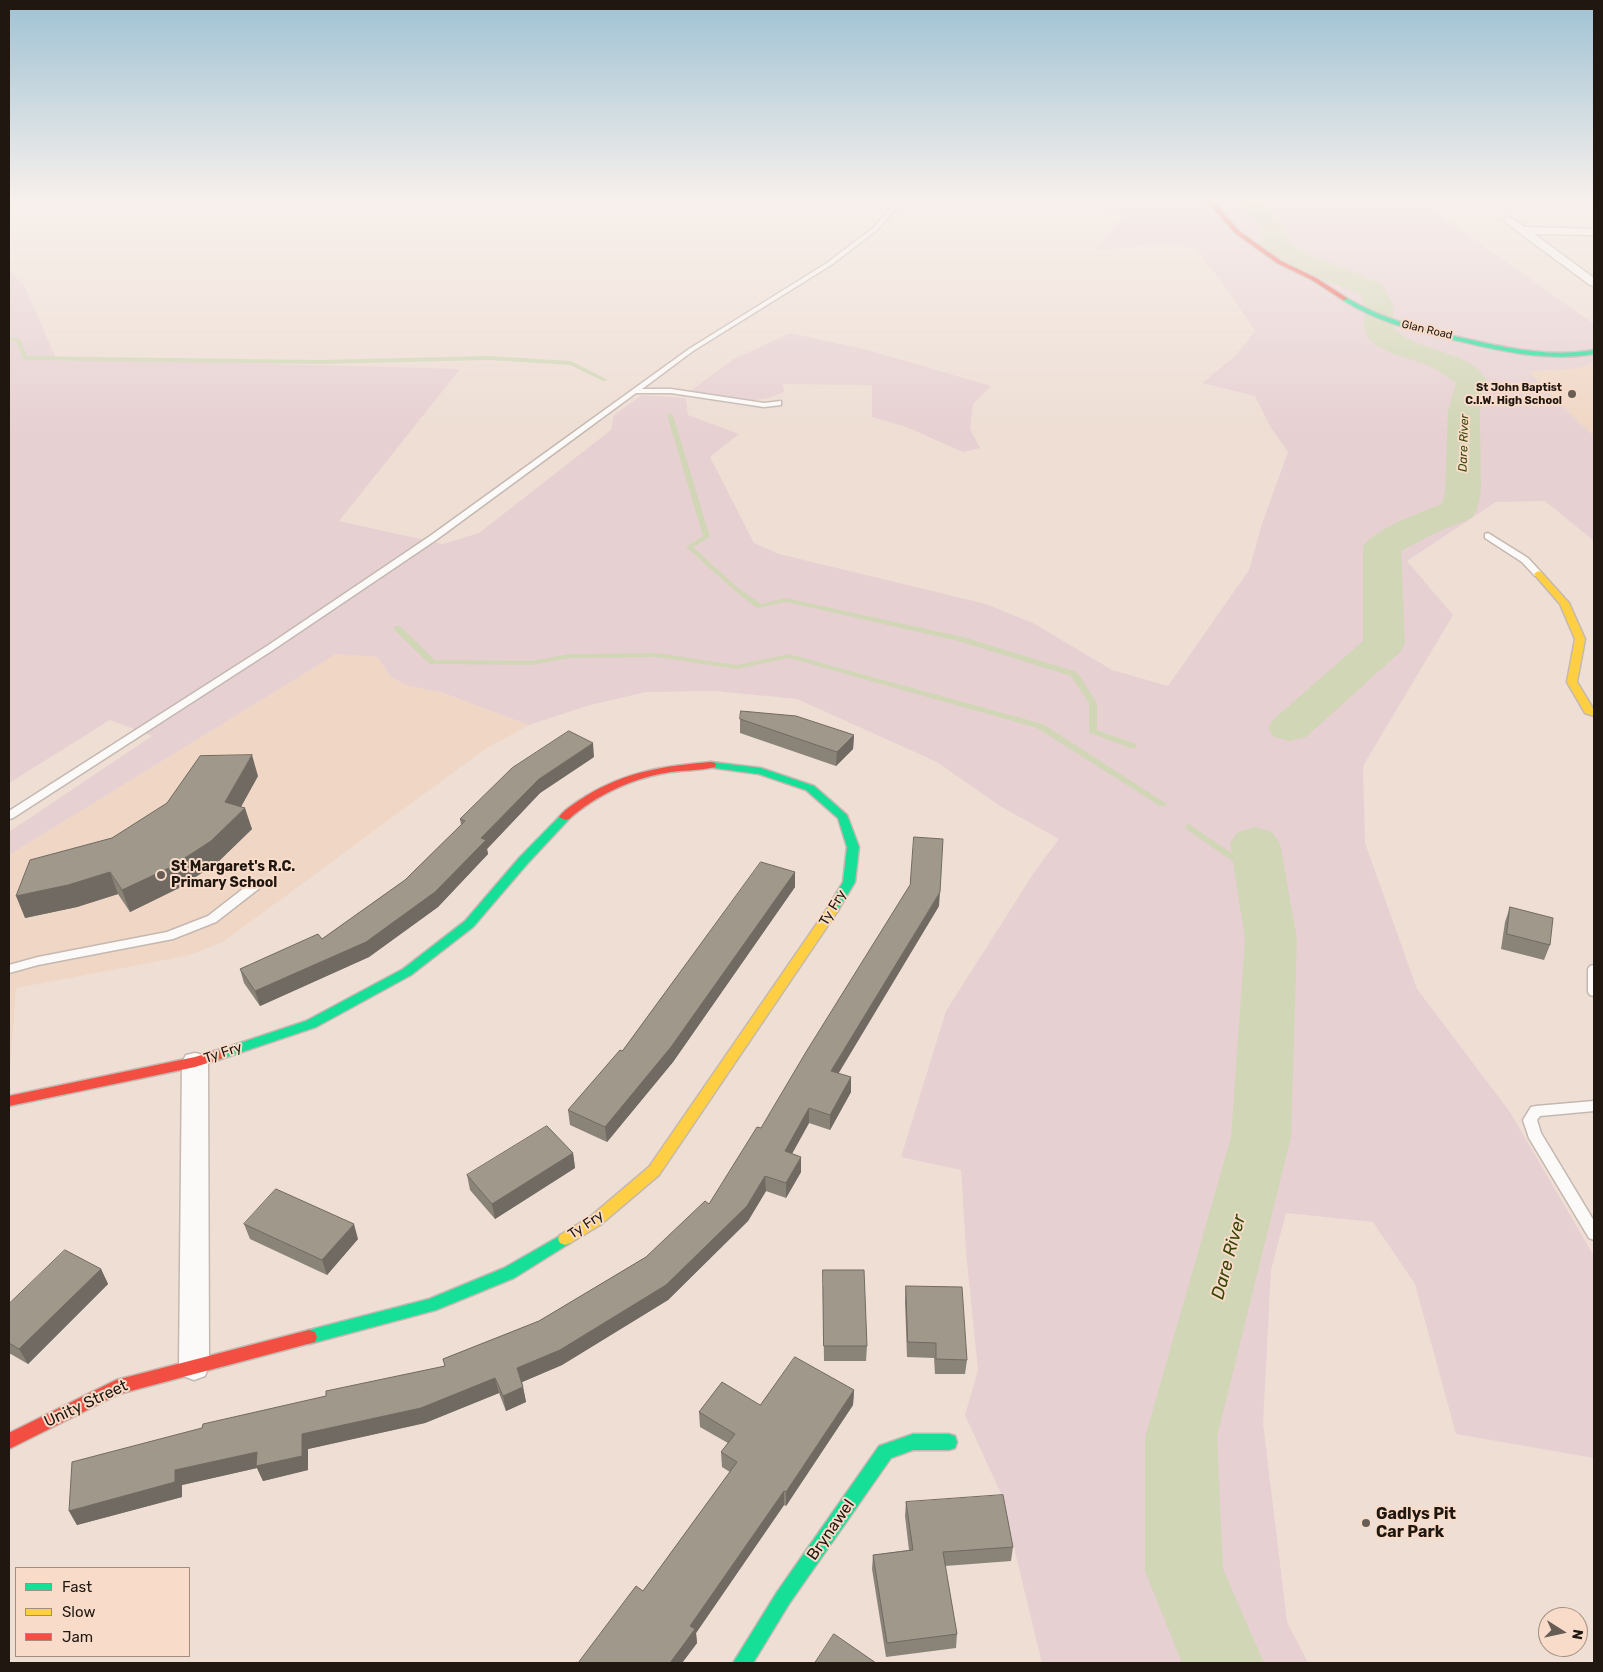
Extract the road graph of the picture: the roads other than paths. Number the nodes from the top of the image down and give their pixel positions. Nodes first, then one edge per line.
1 (809, 277) edge
2 (1310, 277) edge
3 (1594, 352) edge
4 (634, 391) junction
5 (778, 404) dead end
6 (1488, 536) dead end
7 (1538, 574) joint
8 (1594, 713) edge
9 (9, 816) edge
10 (257, 884) dead end
11 (9, 969) edge
12 (1594, 969) edge
13 (1594, 992) edge
14 (195, 1062) junction
15 (9, 1101) edge
16 (1594, 1106) edge
17 (1594, 1234) edge
18 (194, 1366) junction
19 (9, 1441) edge
20 (949, 1442) dead end
21 (742, 1663) edge

1 - 4 lane
2 - 3 street, Glan Road
4 - 5 lane
4 - 9 lane
6 - 7 lane
7 - 8 street
10 - 11 lane
12 - 13 lane
14 - 15 street, Ty Fry
14 - 18 street
14 - 18 street, Ty Fry
16 - 17 lane
18 - 19 street, Unity Street
20 - 21 street, Brynawel

